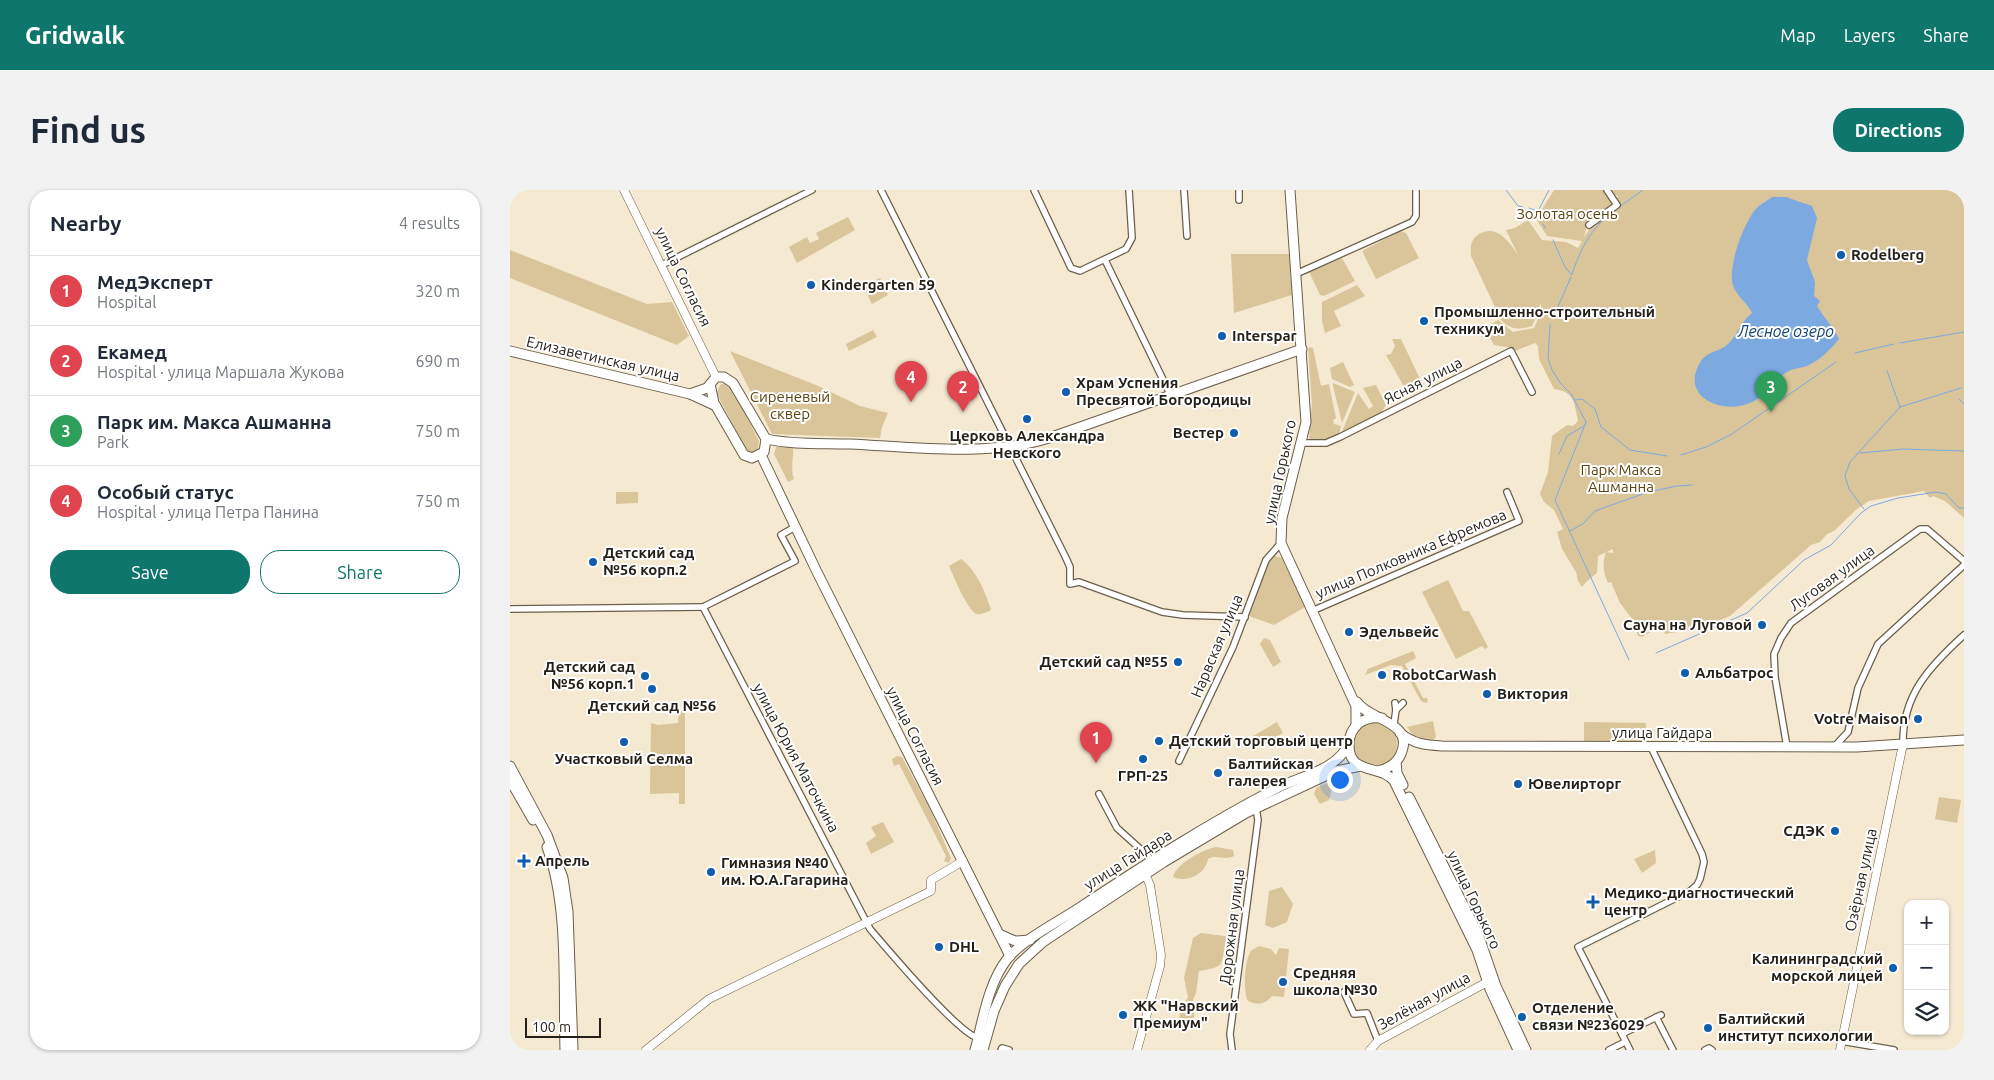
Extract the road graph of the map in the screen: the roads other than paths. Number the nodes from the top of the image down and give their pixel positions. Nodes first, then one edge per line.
1 (624, 190) edge
2 (812, 190) edge
3 (881, 190) edge
4 (1034, 190) edge
5 (1129, 190) edge
6 (1184, 190) edge
7 (1239, 190) edge
8 (1290, 190) edge
9 (1416, 190) edge
10 (1607, 190) edge
11 (1239, 200) dead end
12 (1589, 225) dead end
13 (1187, 236) dead end
14 (1105, 260) junction
15 (662, 265) junction
16 (1296, 274) junction
17 (1302, 349) junction
18 (510, 351) edge
19 (716, 377) junction
20 (710, 384) junction
21 (1532, 392) dead end
22 (690, 394) junction
23 (1171, 396) junction
24 (716, 406) junction
25 (766, 439) junction
26 (1302, 443) junction
27 (1010, 447) junction
28 (761, 455) junction
29 (1507, 492) dead end
30 (795, 527) junction
31 (1281, 544) junction
32 (1964, 561) edge
33 (1964, 566) edge
34 (703, 607) junction
35 (510, 609) edge
36 (1312, 611) junction
37 (1245, 617) junction
38 (1964, 636) edge
39 (1350, 691) junction
40 (1404, 702) dead end
41 (1395, 703) dead end
42 (1396, 710) junction
43 (1382, 718) junction
44 (1394, 724) junction
45 (1356, 726) junction
46 (1400, 733) junction
47 (1964, 740) edge
48 (1349, 743) junction
49 (1903, 744) junction
50 (1421, 745) junction
51 (1651, 747) junction
52 (1787, 747) junction
53 (1833, 747) junction
54 (1398, 758) junction
55 (1179, 761) dead end
56 (510, 766) edge
57 (1361, 766) junction
58 (1378, 771) junction
59 (510, 780) edge
60 (1099, 794) dead end
61 (1256, 808) junction
62 (963, 861) junction
63 (1152, 861) junction
64 (1146, 876) junction
65 (562, 890) junction
66 (867, 921) junction
67 (1000, 934) junction
68 (1032, 939) junction
69 (1010, 956) junction
70 (1019, 964) junction
71 (1490, 980) junction
72 (1344, 992) dead end
73 (1622, 1034) junction
74 (978, 1038) junction
75 (1378, 1041) junction
76 (1841, 1041) junction
77 (1625, 1042) junction
78 (1002, 1049) edge
79 (565, 1050) edge
80 (573, 1050) edge
81 (646, 1050) edge
82 (975, 1050) edge
83 (983, 1050) edge
84 (1009, 1050) edge
85 (1137, 1050) edge
86 (1232, 1050) edge
87 (1370, 1050) edge
88 (1518, 1050) edge
89 (1526, 1050) edge
90 (1609, 1050) edge
91 (1630, 1050) edge
92 (1673, 1050) edge
93 (1705, 1050) edge
94 (1712, 1050) edge
95 (1840, 1050) edge
96 (1894, 1050) edge

1 - 15 street, улица Согласия
2 - 15 street
3 - 27 street
4 - 14 street
5 - 14 street
6 - 13 street
7 - 11 street
8 - 16 main road, улица Горького
9 - 16 street
10 - 12 street
14 - 23 street
15 - 19 street, улица Согласия
16 - 17 main road, улица Горького
17 - 23 main road
17 - 26 main road, улица Горького
18 - 22 main road, Елизаветинская улица
19 - 20 main road
19 - 25 main road
20 - 22 main road, Елизаветинская улица
20 - 24 main road
21 - 26 street, Ясная улица
22 - 24 main road, Елизаветинская улица
23 - 27 main road
24 - 28 main road
25 - 27 main road
25 - 28 main road
26 - 31 main road, улица Горького
27 - 37 street
28 - 30 main road, улица Согласия
29 - 36 street, улица Полковника Ефремова
30 - 34 street
30 - 62 main road, улица Согласия
31 - 36 main road, улица Горького
31 - 37 street, Нарвская улица
32 - 52 street, Луговая улица
33 - 53 street
34 - 35 street
34 - 66 street, улица Юрия Маточкина
36 - 39 main road, улица Горького
37 - 55 street, Нарвская улица
38 - 49 street
39 - 43 main road, улица Горького
39 - 45 main road, улица Горького
40 - 42 street
41 - 42 street
42 - 44 street
43 - 44 main road, улица Горького
43 - 45 main road
44 - 46 main road, улица Горького
45 - 48 main road, улица Горького
46 - 50 main road, улица Гайдара
46 - 54 main road, улица Горького
47 - 49 main road, улица Гайдара
48 - 57 main road
48 - 63 main road, улица Гайдара
49 - 53 main road, улица Гайдара
49 - 76 street, Озёрная улица
50 - 51 main road, улица Гайдара
50 - 54 main road, улица Гайдара
51 - 52 main road, улица Гайдара
51 - 73 street
52 - 53 main road, улица Гайдара
54 - 58 main road
54 - 71 main road, улица Горького
56 - 65 main road
57 - 58 main road, улица Горького
57 - 61 main road, улица Гайдара
58 - 71 main road, улица Горького
59 - 65 main road
60 - 63 street
61 - 64 main road, улица Гайдара
61 - 86 street, Дорожная улица
62 - 66 street
62 - 67 main road, улица Согласия
63 - 68 main road, улица Гайдара
64 - 70 main road, улица Гайдара
64 - 85 street
65 - 79 main road
65 - 80 main road
66 - 74 street, улица Юрия Маточкина
66 - 81 street
67 - 68 main road
67 - 69 main road, улица Согласия
68 - 69 main road, улица Гайдара
69 - 70 main road
69 - 74 main road, улица Гайдара
70 - 83 main road, улица Гайдара
71 - 75 street, Зелёная улица
71 - 88 main road, улица Горького
71 - 89 main road, улица Горького
72 - 75 street
73 - 77 street
73 - 92 street
74 - 82 main road, улица Гайдара
75 - 87 street, Зелёная улица
76 - 95 street, Озёрная улица
76 - 96 street
77 - 90 street
77 - 91 street
78 - 84 street
93 - 94 street

